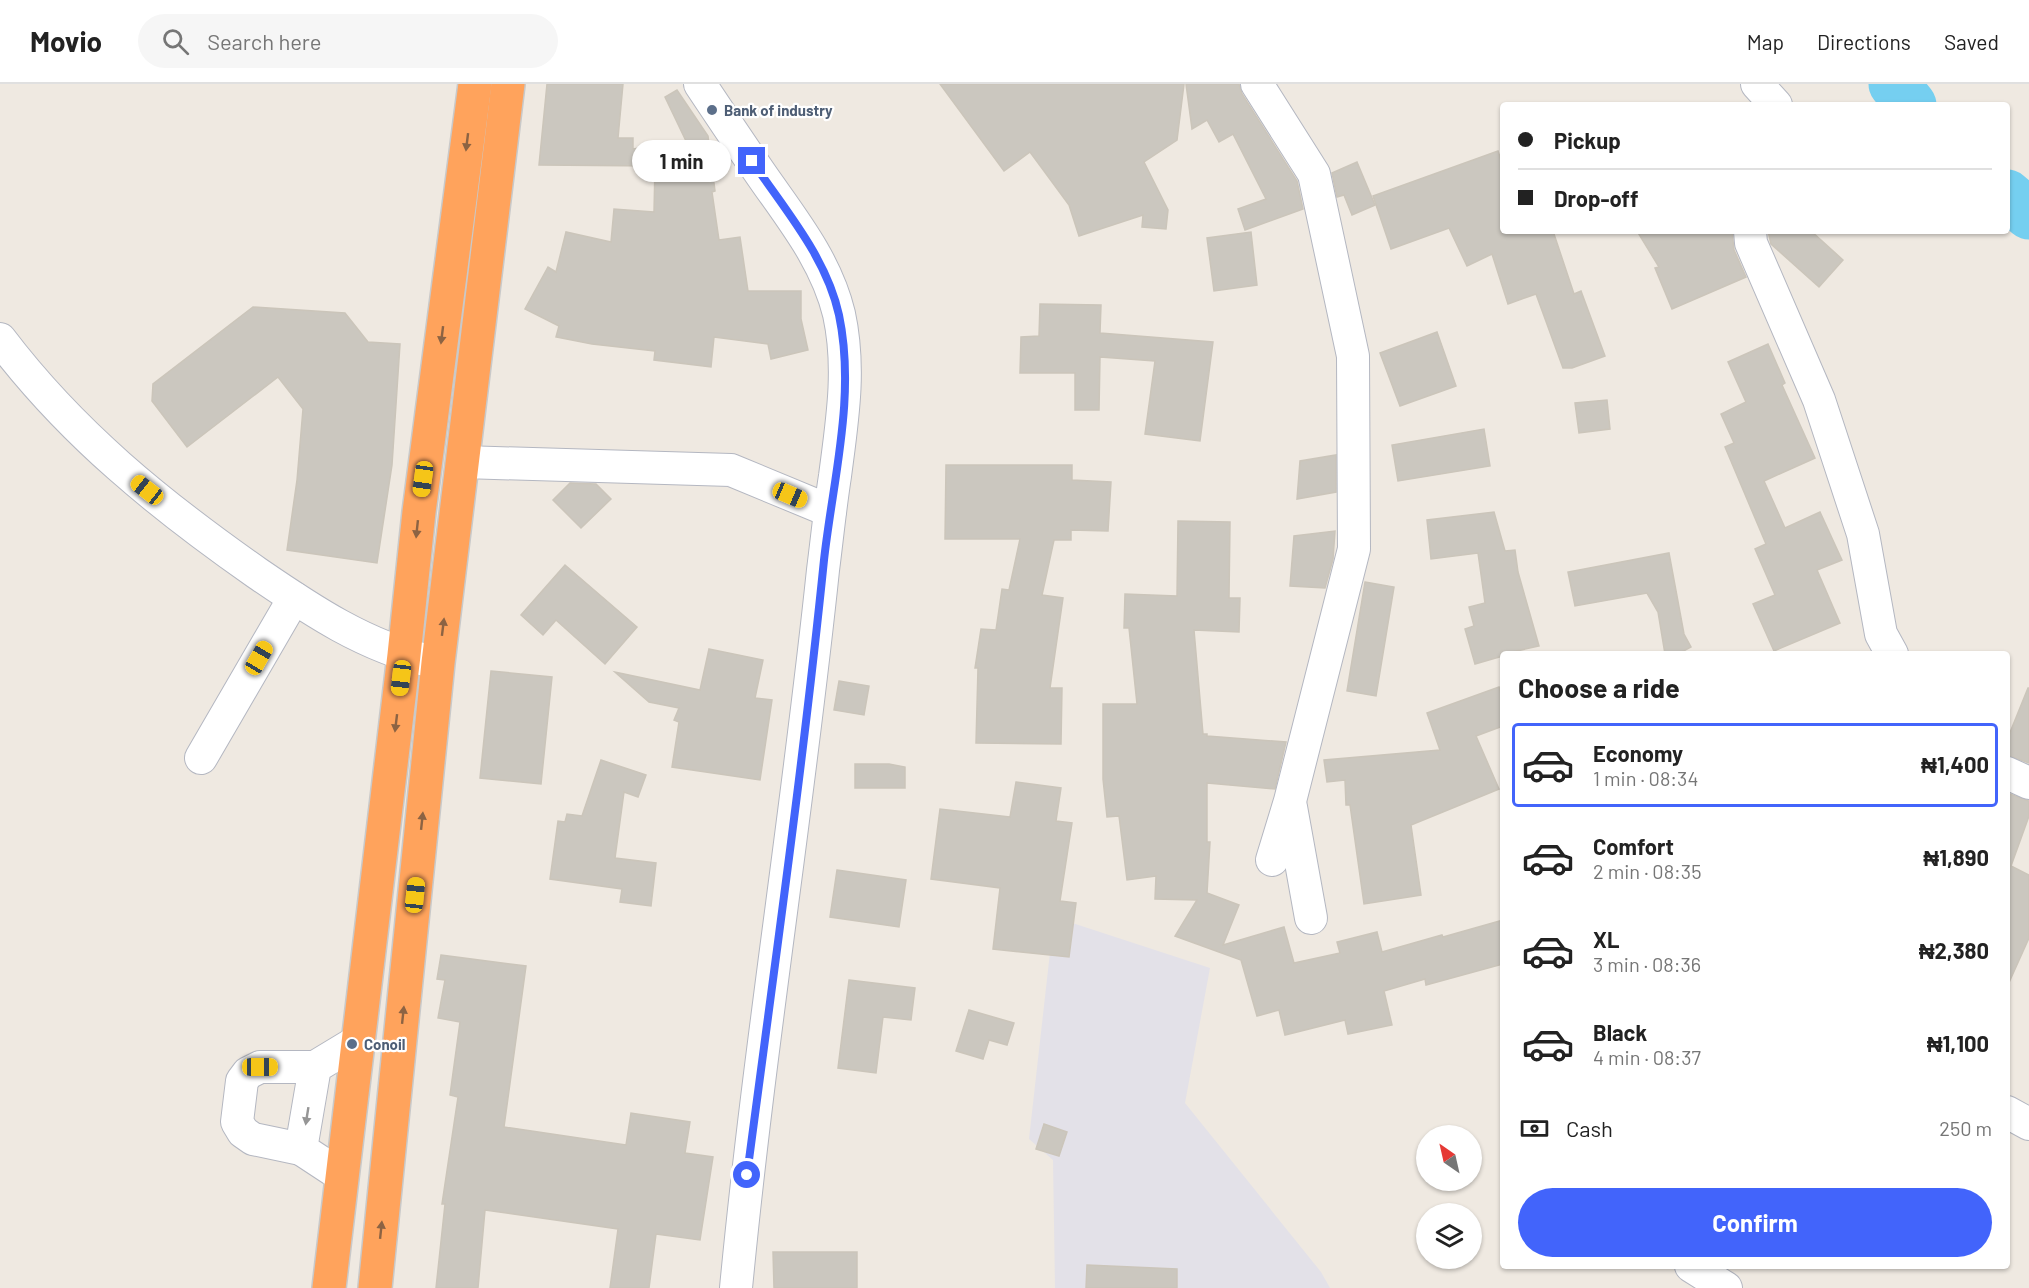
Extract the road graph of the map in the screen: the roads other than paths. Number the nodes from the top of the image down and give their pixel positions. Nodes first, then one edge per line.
1 (475, 84) edge
2 (508, 84) edge
3 (700, 84) edge
4 (1257, 84) edge
5 (1757, 84) edge
6 (1773, 102) edge
7 (1750, 234) edge
8 (0, 339) edge
9 (463, 462) junction
10 (830, 511) junction
11 (294, 598) junction
12 (1890, 651) edge
13 (404, 655) junction
14 (438, 663) junction
15 (201, 758) dead end
16 (2010, 774) edge
17 (2029, 783) edge
18 (1290, 801) junction
19 (1272, 860) dead end
20 (1311, 918) dead end
21 (358, 1041) junction
22 (315, 1067) junction
23 (2010, 1114) edge
24 (2029, 1124) edge
25 (301, 1149) junction
26 (342, 1176) junction
27 (1696, 1269) edge
28 (329, 1288) edge
29 (375, 1288) edge
30 (736, 1288) edge
31 (1726, 1288) edge

1 -> 13 highway
2 - 9 highway
3 - 10 street
4 - 18 street
5 - 6 street
7 - 12 street
8 - 11 street
9 - 10 street
14 -> 9 highway
10 - 30 street
11 - 13 street
11 - 15 street
13 - 14 street
13 -> 21 highway
29 -> 14 highway
16 - 17 street
18 - 19 street
18 - 20 street
21 - 22 street
21 - 26 highway
22 -> 25 street
22 - 25 street
23 - 24 street
25 - 26 street
26 - 28 highway
27 - 31 street

